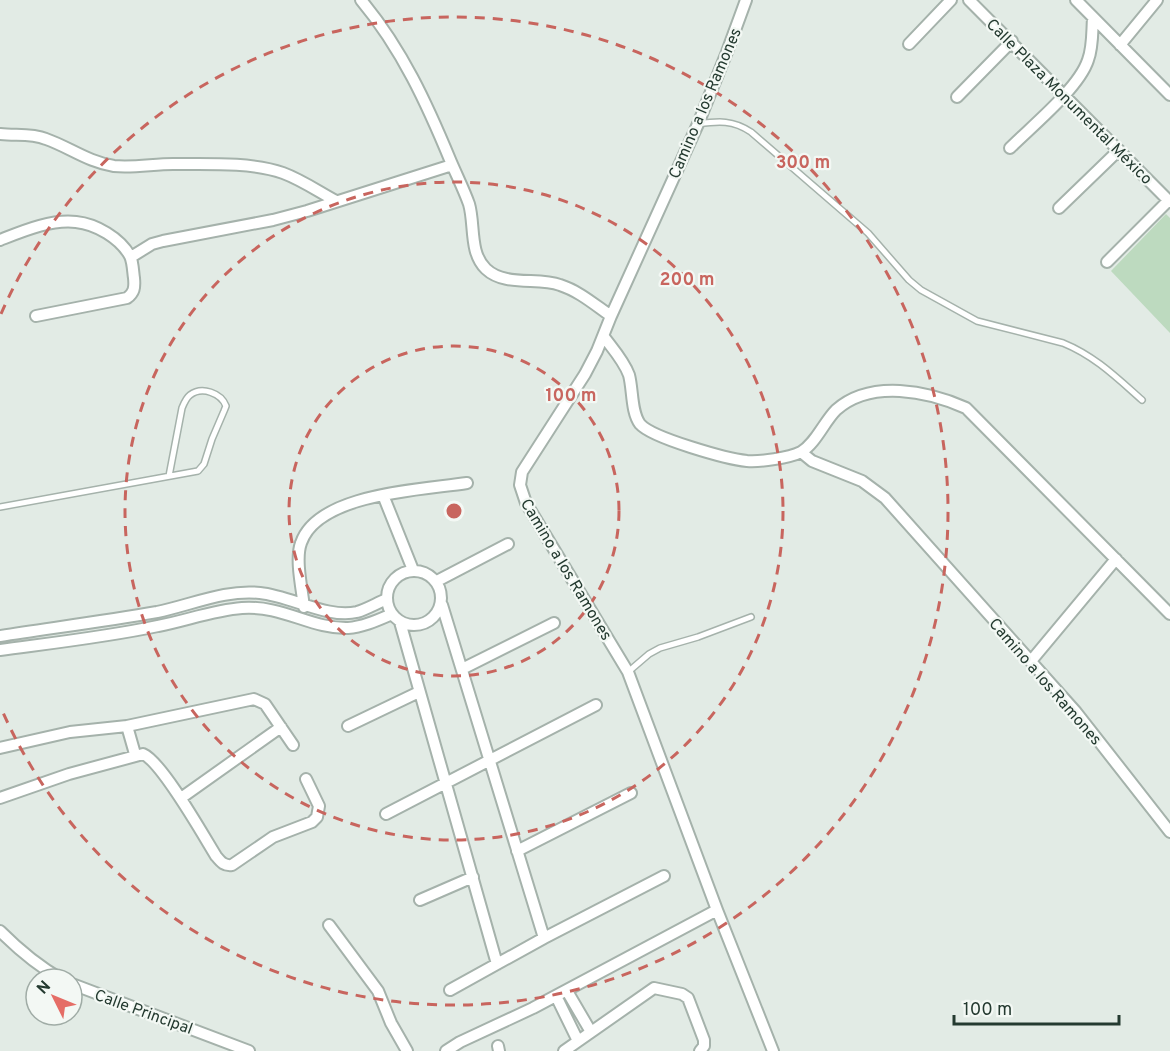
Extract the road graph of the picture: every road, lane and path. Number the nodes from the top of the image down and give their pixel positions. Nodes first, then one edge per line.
1 (361, 0) edge
2 (746, 0) edge
3 (951, 0) edge
4 (969, 0) edge
5 (1076, 0) edge
6 (1157, 0) edge
7 (1093, 18) junction
8 (1012, 41) junction
9 (909, 44) dead end
10 (1120, 45) junction
11 (1065, 94) junction
12 (1170, 95) edge
13 (957, 97) dead end
14 (698, 124) junction
15 (0, 134) edge
16 (1010, 148) dead end
17 (1119, 150) junction
18 (452, 165) junction
19 (336, 201) junction
20 (1169, 201) edge
21 (1059, 208) dead end
22 (0, 240) edge
23 (131, 257) junction
24 (1107, 262) dead end
25 (36, 316) dead end
26 (611, 316) junction
27 (604, 337) junction
28 (1142, 400) dead end
29 (801, 452) junction
30 (169, 476) junction
31 (467, 483) dead end
32 (383, 495) junction
33 (0, 507) edge
34 (508, 544) dead end
35 (1116, 559) junction
36 (413, 570) junction
37 (437, 581) junction
38 (387, 599) junction
39 (304, 603) junction
40 (442, 605) junction
41 (392, 614) junction
42 (1170, 614) edge
43 (751, 616) dead end
44 (121, 617) junction
45 (305, 619) junction
46 (400, 622) junction
47 (554, 623) dead end
48 (124, 632) junction
49 (0, 636) edge
50 (0, 650) edge
51 (1031, 661) junction
52 (462, 669) junction
53 (627, 672) junction
54 (419, 692) junction
55 (596, 705) dead end
56 (127, 726) junction
57 (348, 726) dead end
58 (281, 727) junction
59 (293, 745) dead end
60 (0, 748) edge
61 (135, 754) junction
62 (490, 760) junction
63 (306, 779) dead end
64 (446, 783) junction
65 (631, 793) dead end
66 (0, 798) edge
67 (181, 798) junction
68 (386, 814) dead end
69 (1170, 832) edge
70 (517, 851) junction
71 (664, 876) dead end
72 (473, 877) junction
73 (420, 900) dead end
74 (717, 910) junction
75 (329, 925) dead end
76 (0, 931) edge
77 (544, 938) junction
78 (497, 964) junction
79 (42, 967) edge
80 (84, 989) edge
81 (450, 990) dead end
82 (562, 993) junction
83 (591, 1032) junction
84 (578, 1041) junction
85 (249, 1051) edge
86 (407, 1051) edge
87 (446, 1051) edge
88 (564, 1051) edge
89 (700, 1051) edge
90 (773, 1051) edge

1 - 18 street
2 - 14 street, Camino a los Ramones
3 - 9 street
4 - 8 street, Calle Plaza Monumental México
5 - 7 street
6 - 10 street
7 - 10 street
7 - 11 street
8 - 11 street, Calle Plaza Monumental México
8 - 13 street
10 - 12 street
11 - 16 street
11 - 17 street, Calle Plaza Monumental México
14 - 26 street, Camino a los Ramones
14 - 28 lane
15 - 19 street
17 - 20 street, Calle Plaza Monumental México
17 - 21 street
18 - 19 street
18 - 26 street
19 - 23 street
20 - 24 street
22 - 23 street
23 - 25 street
26 - 27 street, Camino a los Ramones
27 - 29 street
27 - 53 street, Camino a los Ramones
29 - 35 street
29 - 51 street, Camino a los Ramones
30 - 30 lane
30 - 33 lane
31 - 32 street
32 - 36 street
32 - 39 street
34 - 37 street
35 - 42 street
35 - 51 street
36 - 37 street
36 - 38 street
37 - 40 street
38 - 39 street
38 - 41 street
39 - 44 street
39 - 45 street
40 - 46 street
40 - 52 street
41 - 45 street
41 - 46 street
43 - 53 lane
44 - 48 street
44 - 49 street
45 - 48 street
46 - 54 street
47 - 52 street
48 - 50 street
51 - 69 street, Camino a los Ramones
52 - 62 street
53 - 74 street, Camino a los Ramones
54 - 57 street
54 - 64 street
55 - 62 street
56 - 58 street
56 - 60 street
56 - 61 street
58 - 59 street
58 - 67 street
61 - 66 street
61 - 67 street
62 - 64 street
62 - 70 street
63 - 67 street
64 - 68 street
64 - 72 street
65 - 70 street
70 - 77 street
71 - 77 street
72 - 73 street
72 - 78 street
74 - 82 street
74 - 90 street, Camino a los Ramones
75 - 86 street
76 - 79 street
77 - 78 street
78 - 81 street
80 - 85 street, Calle Principal
82 - 83 street
82 - 84 street
82 - 87 street
83 - 84 street
83 - 89 street
84 - 88 street

